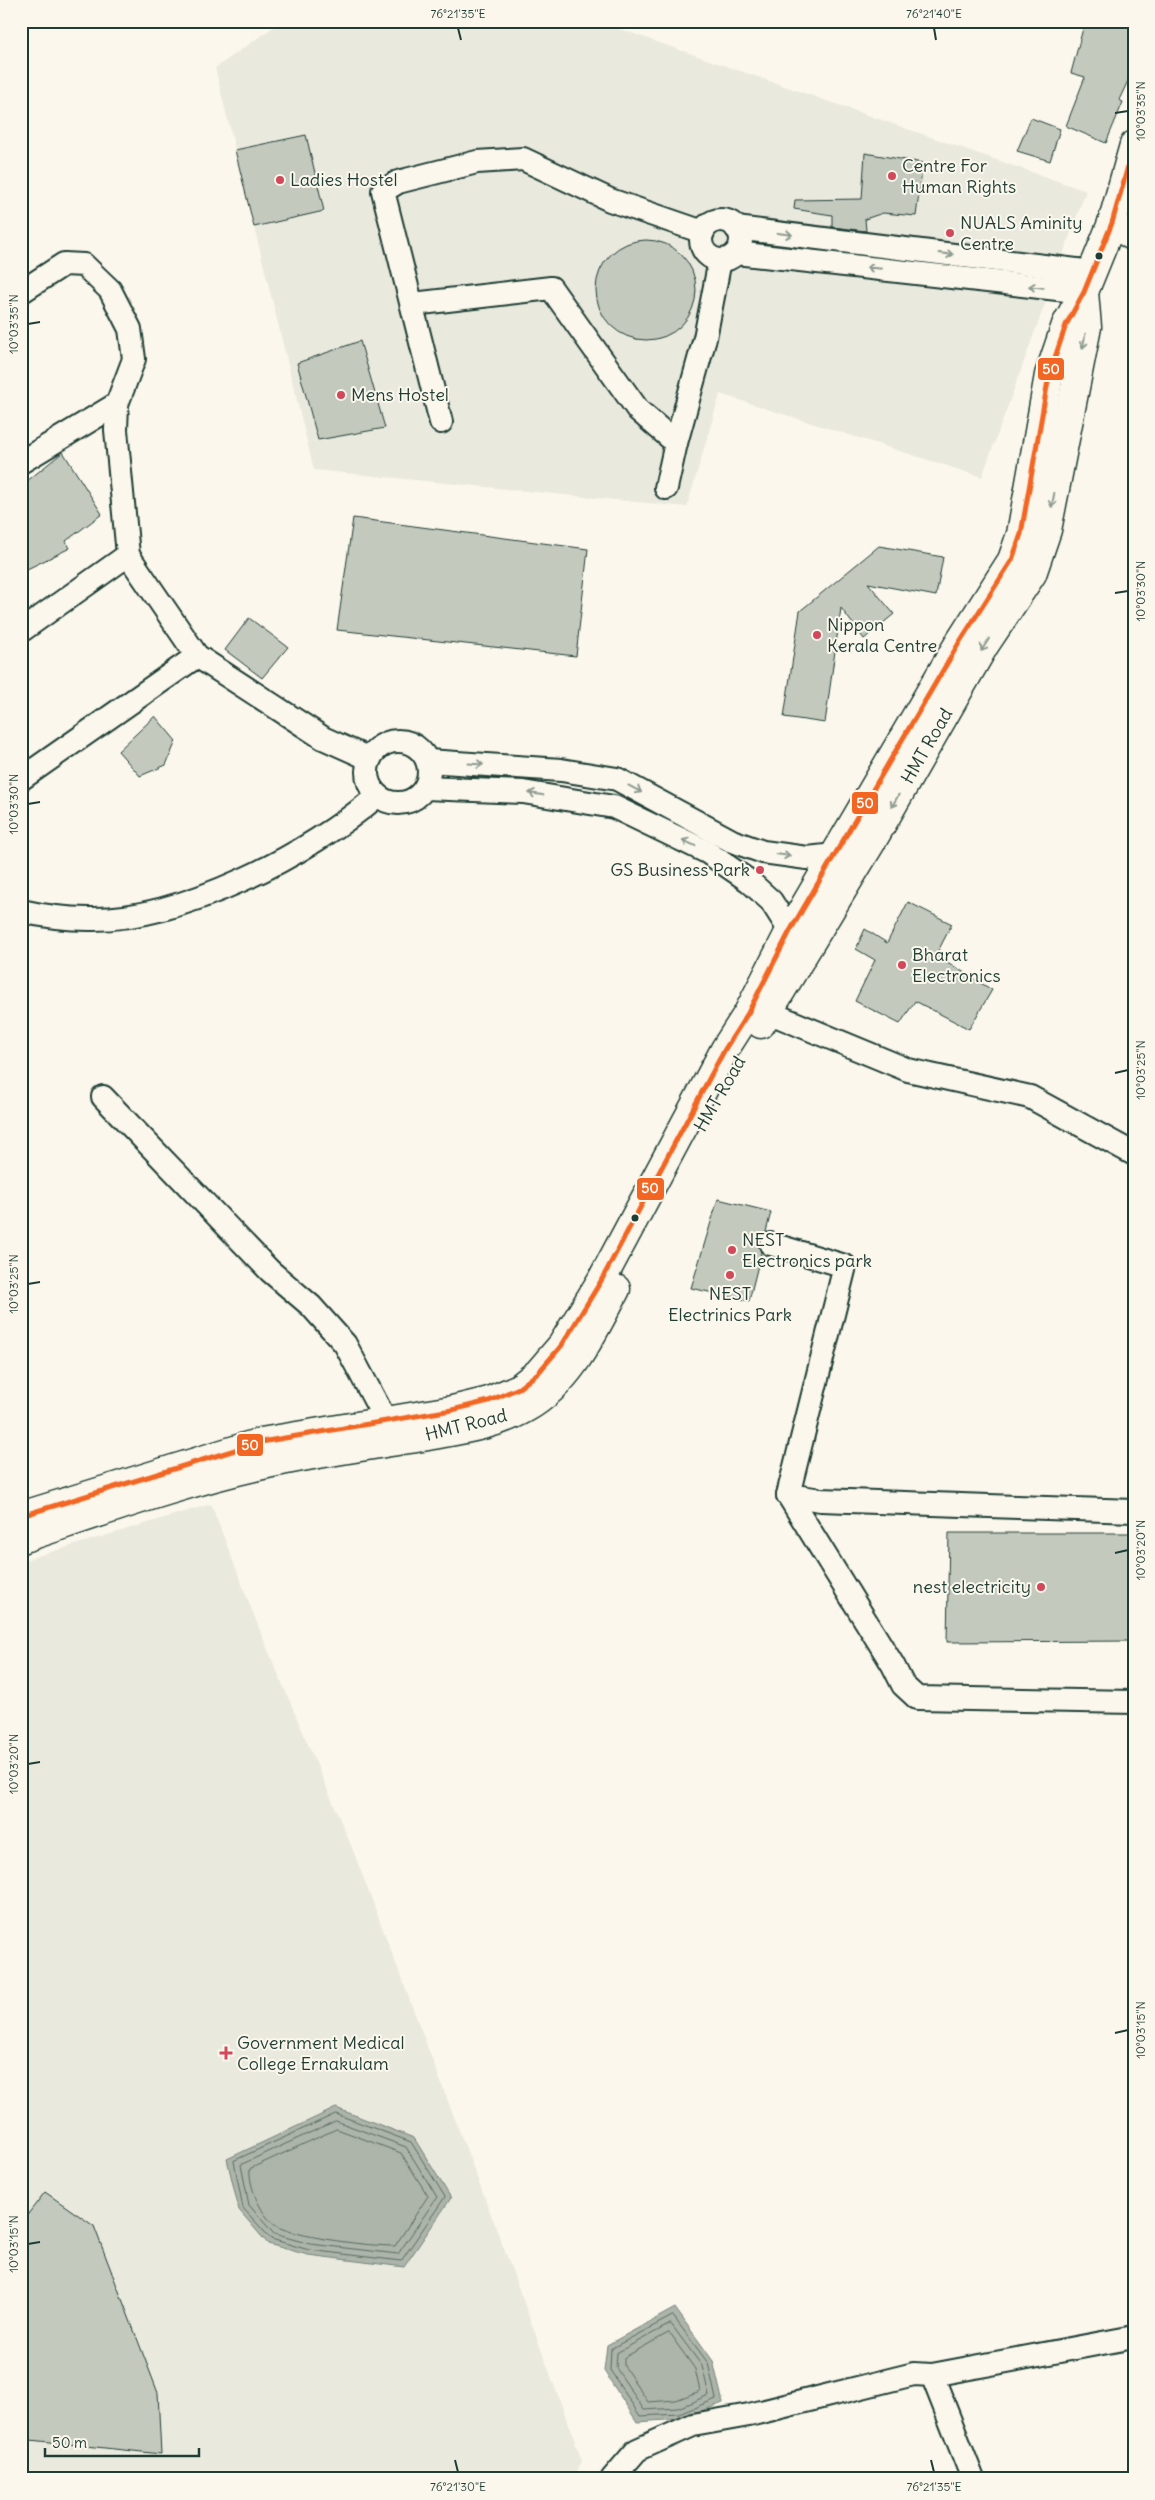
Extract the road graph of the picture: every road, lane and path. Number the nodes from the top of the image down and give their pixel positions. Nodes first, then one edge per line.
1 (1134, 145) edge
2 (736, 228) junction
3 (1123, 230) edge
4 (703, 232) junction
5 (728, 256) junction
6 (1088, 282) junction
7 (21, 292) edge
8 (413, 304) junction
9 (117, 404) junction
10 (441, 422) dead end
11 (676, 443) junction
12 (21, 462) edge
13 (666, 488) dead end
14 (128, 555) junction
15 (21, 631) edge
16 (197, 656) junction
17 (370, 759) junction
18 (428, 761) junction
19 (21, 779) edge
20 (425, 788) junction
21 (378, 796) junction
22 (835, 854) junction
23 (21, 912) edge
24 (790, 931) junction
25 (768, 1012) junction
26 (103, 1097) dead end
27 (1134, 1154) edge
28 (772, 1244) dead end
29 (546, 1381) junction
30 (386, 1421) junction
31 (788, 1495) junction
32 (1134, 1510) edge
33 (21, 1516) edge
34 (21, 1539) edge
35 (1134, 1702) edge
36 (1134, 2337) edge
37 (932, 2375) junction
38 (612, 2479) edge
39 (973, 2479) edge

1 - 3 main road, HMT Road
2 - 4 street
2 - 5 street
2 -> 6 street
3 - 6 main road, HMT Road
4 - 5 street
4 - 8 street
6 -> 5 street
5 - 11 street
6 - 22 main road, HMT Road
6 -> 25 main road, HMT Road
7 - 9 street
8 - 10 street
8 - 11 street
9 - 12 street
9 - 14 street
11 - 13 street
14 - 15 street
14 - 16 street
16 - 17 street
16 - 19 street
17 - 18 street
17 - 21 street
18 - 20 street
18 -> 22 street
20 - 21 street
24 -> 20 street
21 - 23 street
22 - 24 main road, HMT Road
24 - 29 main road, HMT Road
25 - 27 street
25 - 29 main road, HMT Road
26 - 30 street
28 - 31 street
29 - 30 main road, HMT Road
29 - 34 main road, HMT Road
30 - 33 main road, HMT Road
31 - 32 street
31 - 35 street
36 - 37 street
37 - 38 street
37 - 39 street

